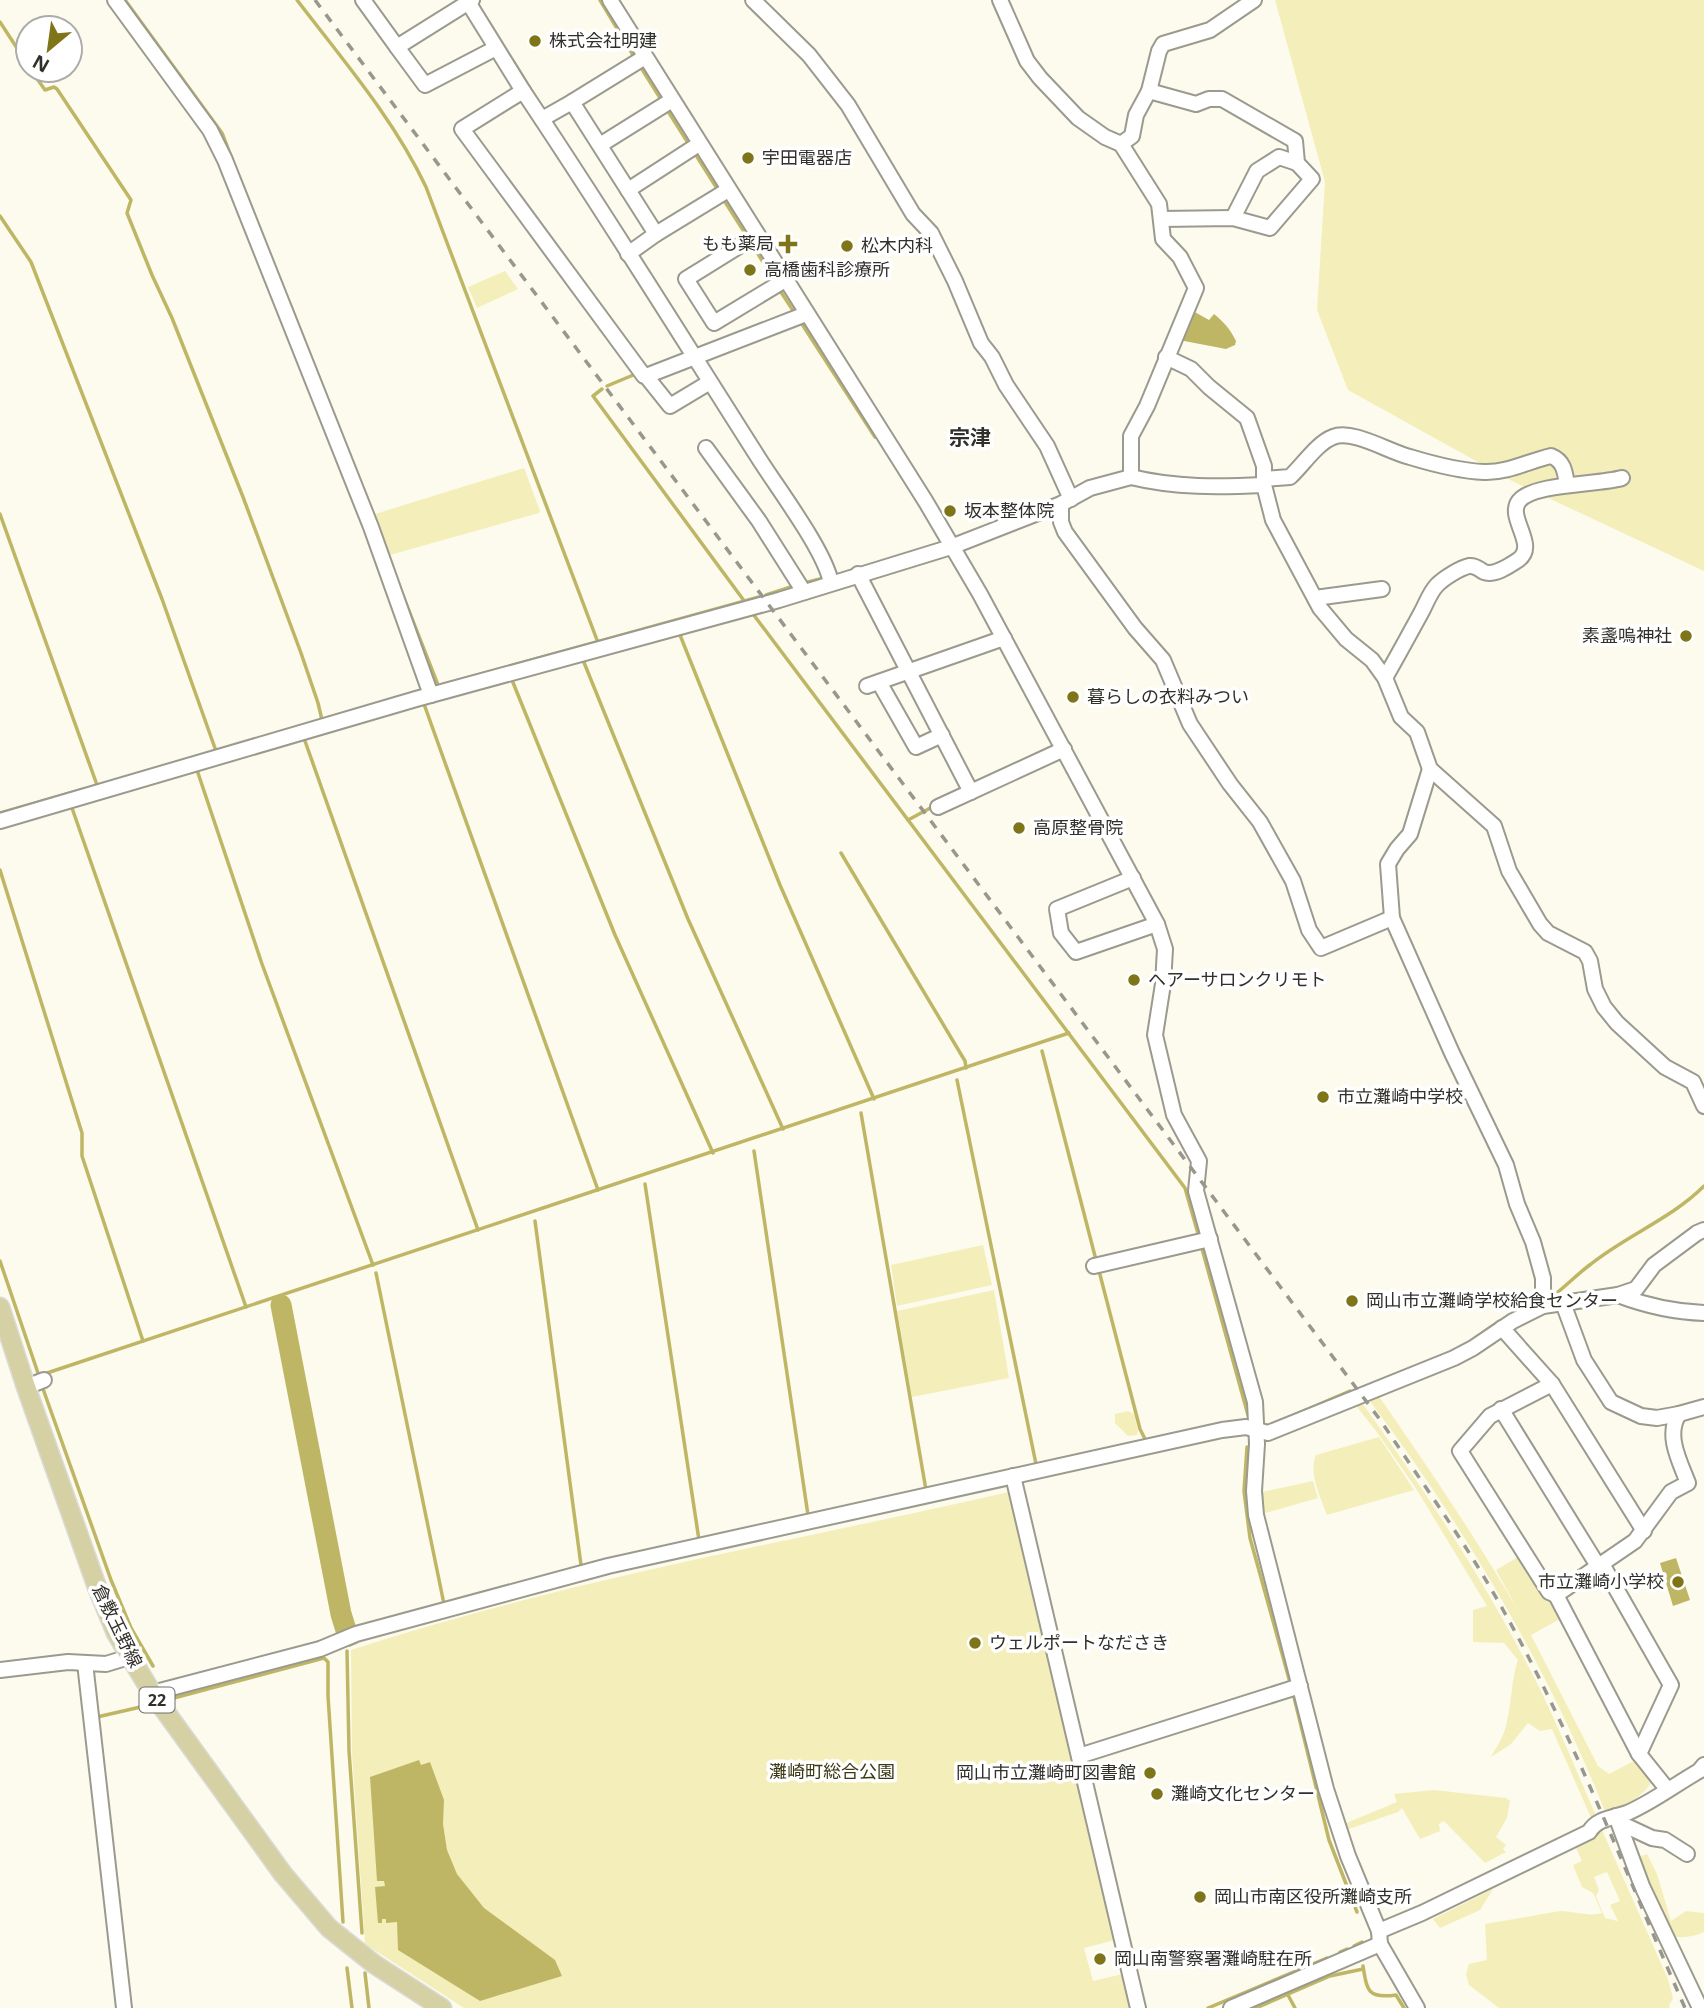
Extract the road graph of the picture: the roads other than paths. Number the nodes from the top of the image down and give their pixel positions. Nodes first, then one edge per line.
1 (115, 0) edge
2 (363, 0) edge
3 (610, 0) edge
4 (753, 0) edge
5 (1000, 0) edge
6 (1254, 0) edge
7 (461, 3) edge
8 (397, 47) junction
9 (496, 48) junction
10 (640, 60) junction
11 (523, 90) junction
12 (1149, 91) junction
13 (572, 102) junction
14 (667, 103) junction
15 (546, 117) junction
16 (1121, 144) junction
17 (600, 145) junction
18 (694, 148) junction
19 (1297, 163) junction
20 (628, 190) junction
21 (723, 193) junction
22 (1233, 218) junction
23 (1161, 219) junction
24 (656, 234) junction
25 (751, 239) junction
26 (632, 251) junction
27 (779, 283) junction
28 (800, 316) junction
29 (691, 354) junction
30 (1166, 357) junction
31 (641, 375) junction
32 (710, 382) junction
33 (706, 449) dead end
34 (1131, 477) junction
35 (1622, 478) dead end
36 (1264, 482) junction
37 (1567, 485) junction
38 (1066, 502) junction
39 (951, 547) junction
40 (858, 574) junction
41 (830, 578) junction
42 (801, 587) junction
43 (1382, 589) dead end
44 (1314, 598) junction
45 (1004, 638) junction
46 (909, 672) junction
47 (1385, 678) junction
48 (430, 691) junction
49 (942, 735) junction
50 (1064, 749) junction
51 (1430, 769) junction
52 (971, 792) junction
53 (938, 807) dead end
54 (0, 821) edge
55 (1133, 878) junction
56 (1392, 918) junction
57 (1157, 924) junction
58 (1704, 1106) edge
59 (1704, 1230) edge
60 (1204, 1240) junction
61 (1096, 1265) dead end
62 (1618, 1295) junction
63 (1563, 1303) junction
64 (1543, 1306) junction
65 (0, 1307) edge
66 (1704, 1313) edge
67 (1502, 1328) junction
68 (1552, 1384) junction
69 (1704, 1407) edge
70 (1501, 1409) junction
71 (1679, 1414) junction
72 (1257, 1431) junction
73 (1013, 1476) junction
74 (1644, 1531) junction
75 (1600, 1565) junction
76 (1556, 1595) junction
77 (129, 1657) junction
78 (85, 1667) junction
79 (0, 1670) edge
80 (0, 1679) edge
81 (1294, 1688) junction
82 (152, 1693) junction
83 (1639, 1754) junction
84 (1079, 1756) junction
85 (1704, 1765) edge
86 (1667, 1789) junction
87 (1618, 1819) junction
88 (1687, 1854) dead end
89 (1379, 1938) junction
90 (124, 2008) edge
91 (442, 2008) edge
92 (1138, 2008) edge
93 (1231, 2008) edge
94 (1417, 2008) edge
95 (1700, 2008) edge

1 - 48 street
2 - 8 street
3 - 10 street
4 - 38 street
5 - 16 street
6 - 12 street
7 - 8 street
7 - 9 street
8 - 9 street
9 - 11 street
10 - 13 street
10 - 14 street
11 - 15 street
11 - 31 street
12 - 16 street
12 - 19 street
13 - 15 street
13 - 17 street
14 - 17 street
14 - 18 street
15 - 26 street
16 - 23 street
17 - 20 street
18 - 20 street
18 - 21 street
19 - 22 street
19 - 22 street
20 - 24 street
21 - 24 street
21 - 25 street
22 - 23 street
23 - 30 street
24 - 26 street
25 - 27 street
25 - 27 street
26 - 29 street
27 - 28 street
28 - 29 street
28 - 39 street
29 - 31 street
29 - 32 street
30 - 34 street
30 - 36 street
31 - 32 street
32 - 41 street
33 - 42 street
34 - 36 street
34 - 38 street
35 - 37 street
36 - 37 street
36 - 44 street
37 - 47 street
38 - 39 street
38 - 56 street
39 - 40 street
39 - 45 street
40 - 41 street
40 - 46 street
41 - 42 street
42 - 48 street
43 - 44 street
44 - 47 street
45 - 46 street
45 - 50 street
46 - 49 street
46 - 49 street
47 - 51 street
48 - 54 street
49 - 52 street
50 - 52 street
50 - 55 street
51 - 56 street
51 - 58 street
52 - 53 street
55 - 57 street
55 - 57 street
56 - 64 street
57 - 60 street
59 - 62 street
60 - 61 street
60 - 72 street
62 - 63 street
62 - 66 street
63 - 64 street
63 - 71 street
64 - 67 street
65 - 77 main road, 倉敷玉野線 / 22
67 - 68 street
67 - 72 street
68 - 70 street
68 - 74 street
69 - 71 street
70 - 75 street
70 - 76 street
71 - 74 street
72 - 73 street
72 - 81 street
73 - 82 street
73 - 84 street
74 - 75 street
75 - 76 street
75 - 83 street
76 - 83 street
77 - 78 street
77 - 82 main road, 倉敷玉野線 / 22
78 - 79 street
78 - 80 street
78 - 90 street
81 - 84 street
81 - 89 street
82 - 91 main road, 倉敷玉野線 / 22
83 - 86 street
84 - 92 street
85 - 86 street
86 - 87 street
87 - 88 street
87 - 89 street
87 - 95 street
89 - 93 street
89 - 94 street

